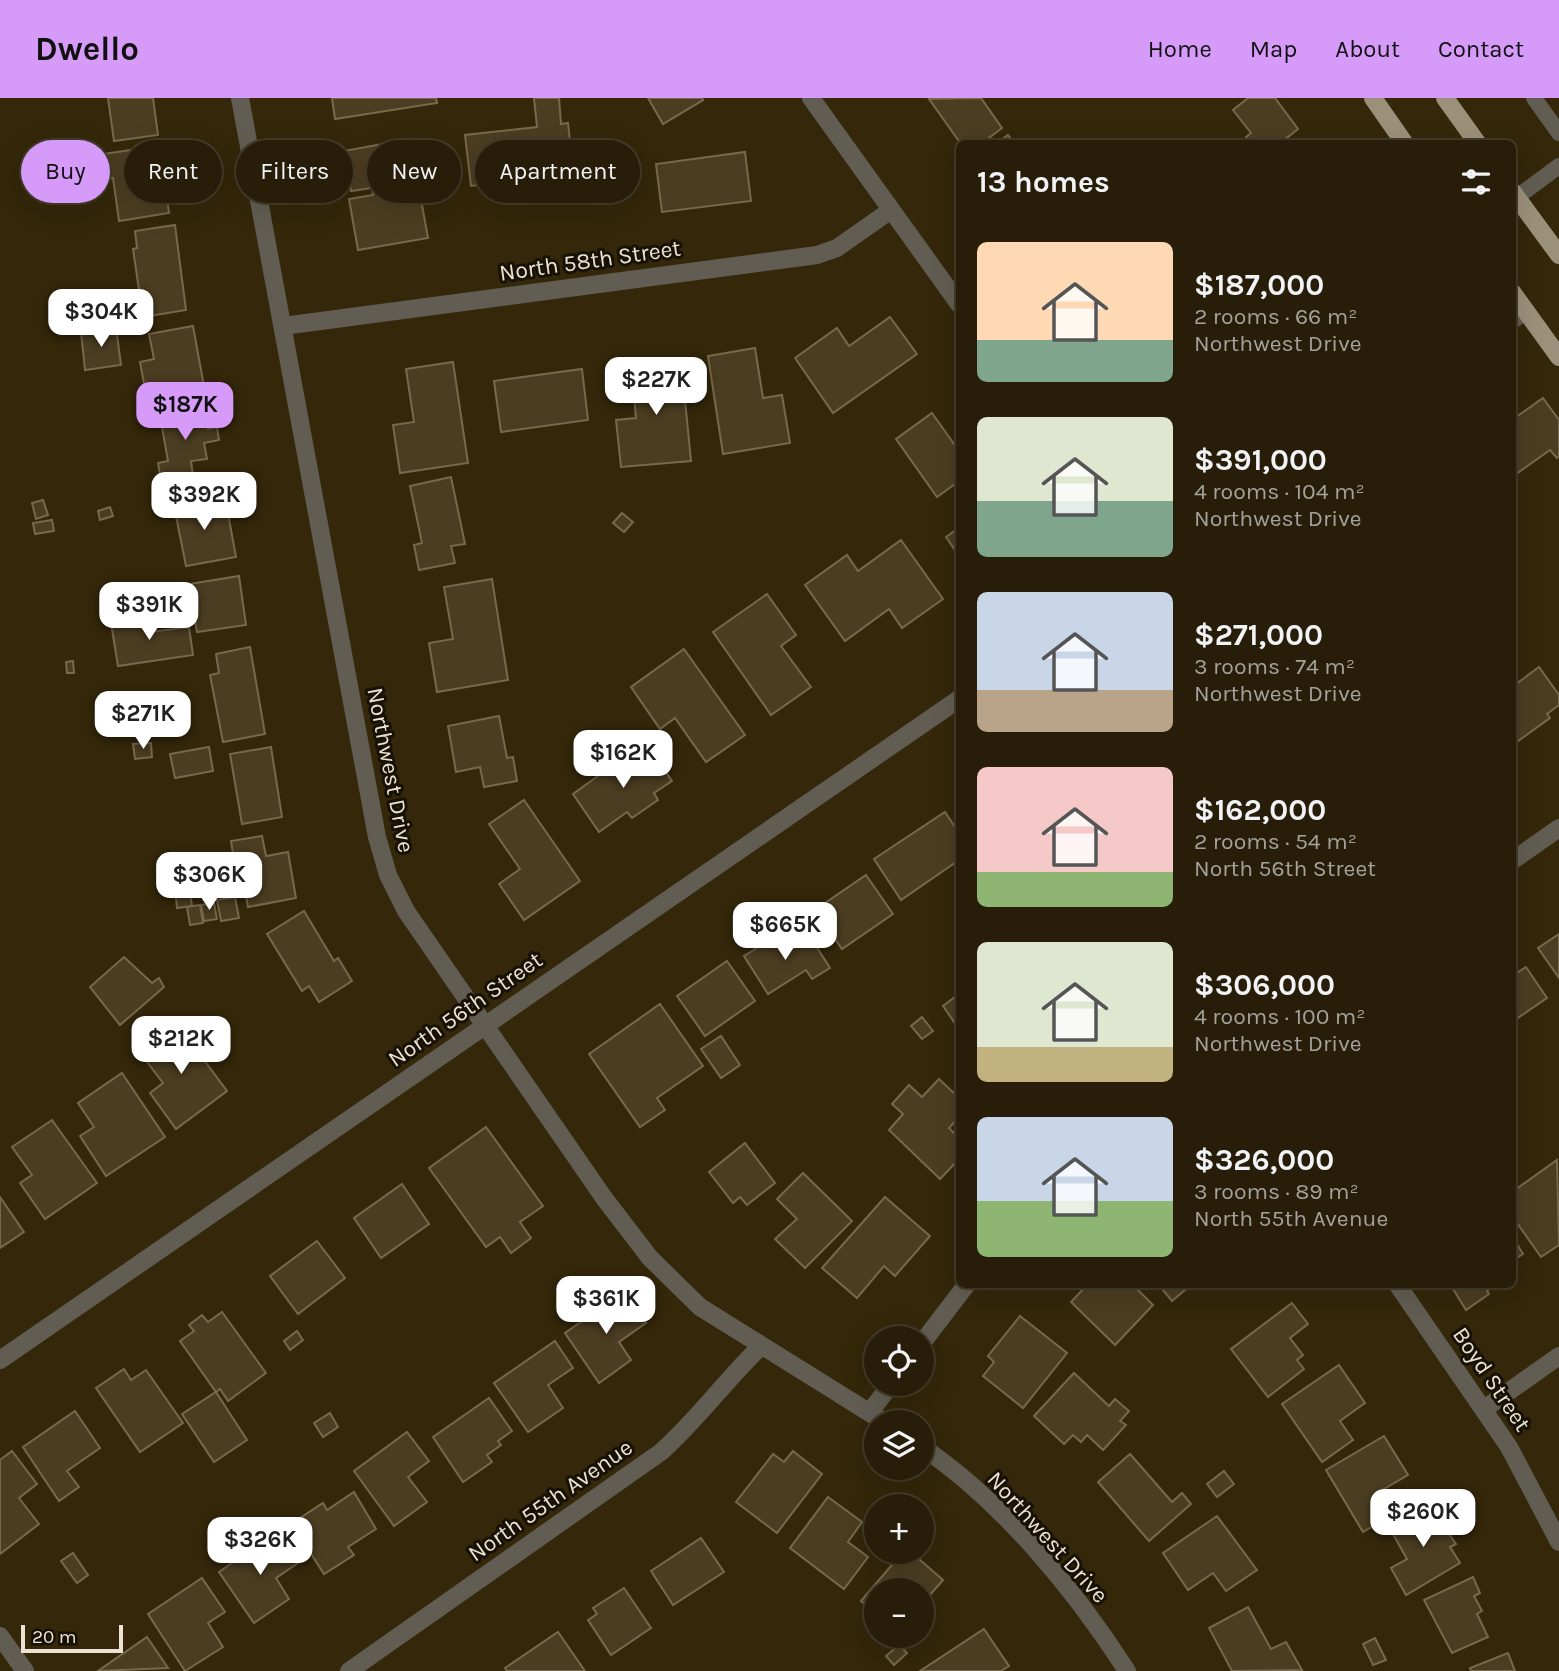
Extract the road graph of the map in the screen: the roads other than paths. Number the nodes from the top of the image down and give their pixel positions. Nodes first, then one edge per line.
1 (240, 98) edge
2 (811, 98) edge
3 (1373, 98) edge
4 (1445, 98) edge
5 (1534, 98) edge
6 (1559, 133) edge
7 (1402, 140) edge
8 (1475, 140) edge
9 (1559, 166) edge
10 (1516, 193) edge
11 (1516, 197) edge
12 (891, 210) junction
13 (1559, 255) edge
14 (956, 300) edge
15 (1519, 316) edge
16 (283, 326) junction
17 (1559, 358) edge
18 (956, 701) edge
19 (1559, 828) edge
20 (1516, 857) edge
21 (485, 1026) junction
22 (964, 1288) edge
23 (1400, 1288) edge
24 (934, 1327) edge
25 (760, 1347) junction
26 (1559, 1356) edge
27 (0, 1360) edge
28 (1484, 1409) junction
29 (867, 1410) edge
30 (934, 1457) edge
31 (1559, 1542) edge
32 (0, 1637) edge
33 (1122, 1665) edge
34 (25, 1671) edge
35 (349, 1671) edge
36 (1104, 1671) edge

1 - 16 street, Northwest Drive
2 - 12 street
3 - 7 main road
4 - 8 main road
5 - 6 lane
9 - 10 lane
11 - 13 main road
12 - 14 street
12 - 16 street, North 58th Street
15 - 17 main road
16 - 21 street, Northwest Drive
18 - 21 street, North 56th Street
19 - 20 street
21 - 25 street, Northwest Drive
21 - 27 street, North 56th Street
22 - 24 street
23 - 28 street, Boyd Street
25 - 29 street, Northwest Drive
25 - 35 street, North 55th Avenue
26 - 28 street
28 - 31 street, Boyd Street
30 - 33 street, Northwest Drive
32 - 34 street
33 - 36 street

